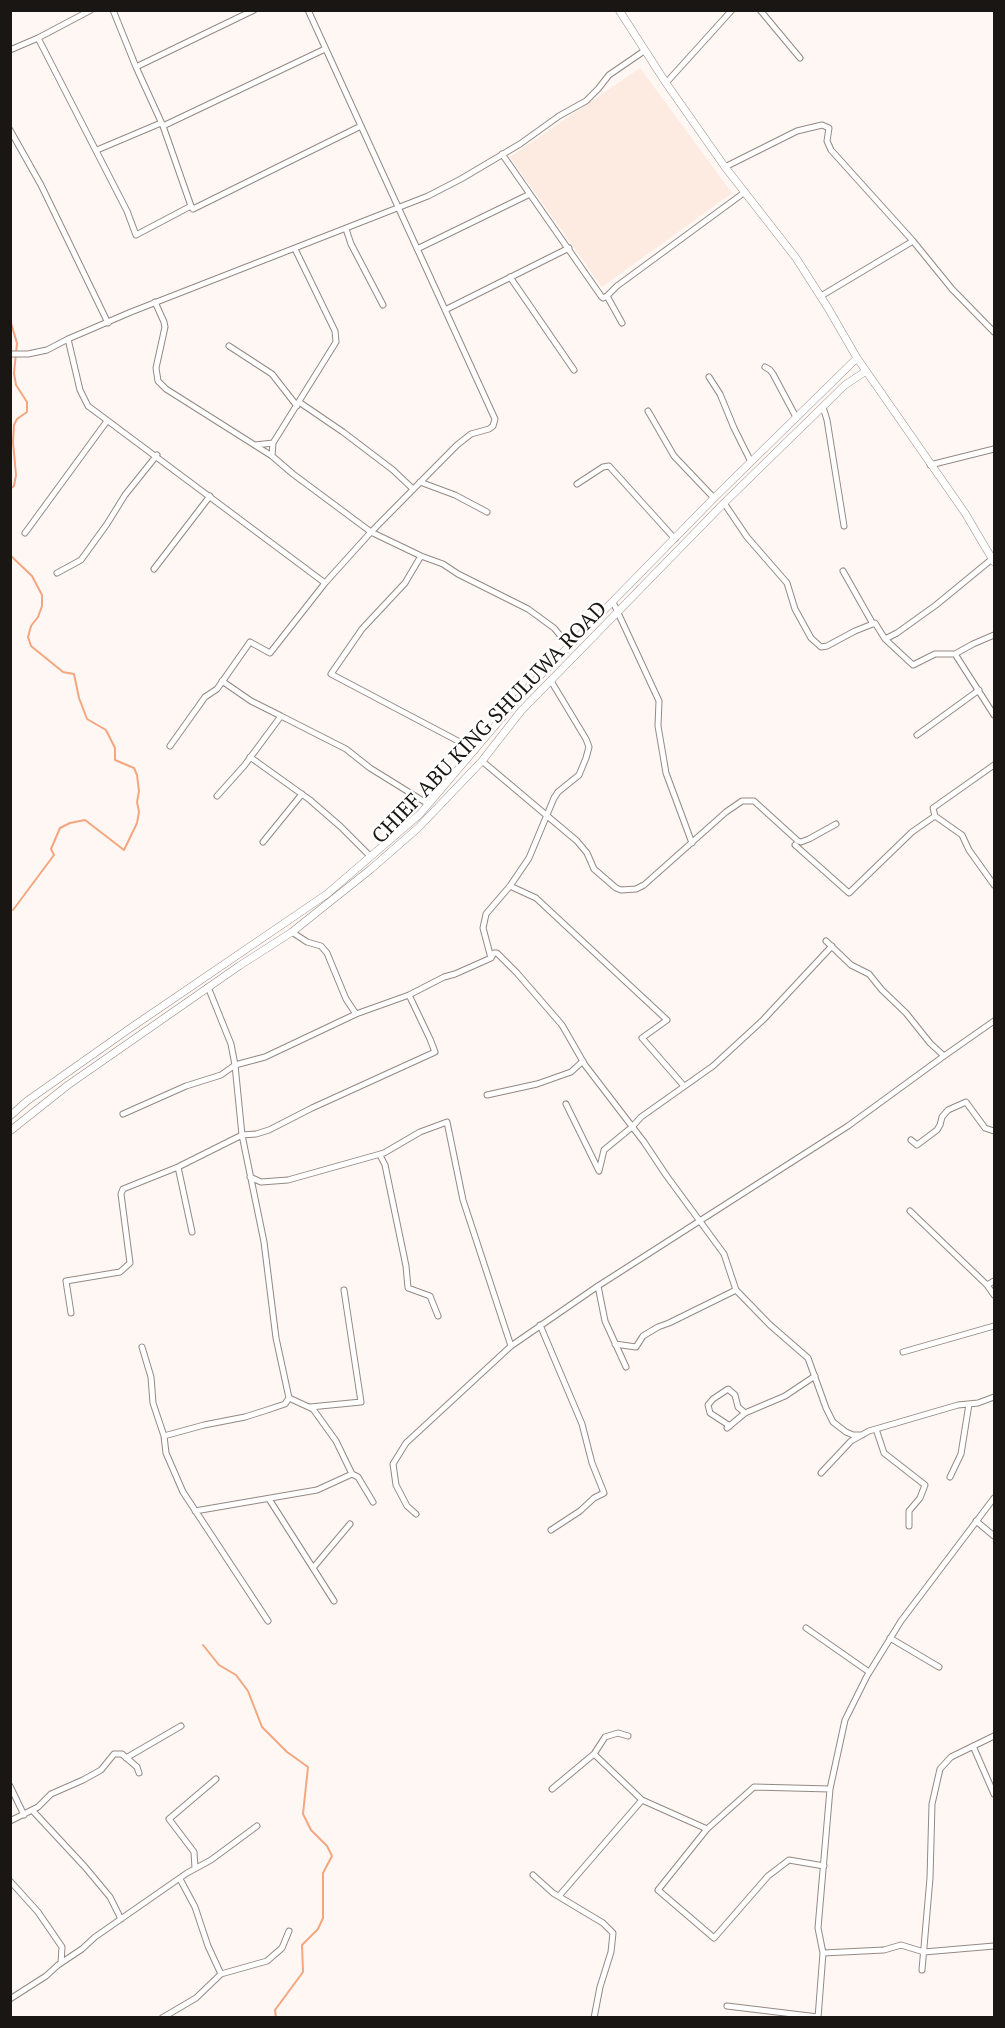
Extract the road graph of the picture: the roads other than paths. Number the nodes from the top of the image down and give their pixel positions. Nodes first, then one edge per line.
1 (92, 10) edge
2 (113, 10) edge
3 (254, 10) edge
4 (308, 10) edge
5 (618, 10) edge
6 (732, 10) edge
7 (760, 10) edge
8 (38, 38) junction
9 (325, 49) junction
10 (10, 50) edge
11 (644, 51) junction
12 (800, 58) dead end
13 (136, 67) junction
14 (666, 83) junction
15 (162, 125) junction
16 (361, 126) junction
17 (10, 130) edge
18 (97, 150) junction
19 (502, 154) junction
20 (725, 166) junction
21 (745, 192) junction
22 (530, 194) junction
23 (191, 207) junction
24 (398, 207) junction
25 (346, 229) junction
26 (913, 241) junction
27 (569, 248) junction
28 (295, 249) junction
29 (417, 249) junction
30 (510, 277) junction
31 (607, 296) junction
32 (820, 296) junction
33 (155, 302) junction
34 (383, 305) dead end
35 (445, 310) junction
36 (108, 323) junction
37 (622, 323) dead end
38 (994, 332) edge
39 (68, 339) junction
40 (229, 346) dead end
41 (10, 354) edge
42 (857, 358) junction
43 (765, 367) dead end
44 (574, 369) dead end
45 (866, 371) junction
46 (709, 377) dead end
47 (298, 404) junction
48 (823, 407) junction
49 (648, 411) dead end
50 (796, 417) junction
51 (107, 421) junction
52 (273, 443) junction
53 (255, 445) junction
54 (994, 449) edge
55 (157, 455) junction
56 (272, 456) junction
57 (751, 462) junction
58 (930, 465) junction
59 (420, 482) junction
60 (577, 484) dead end
61 (413, 489) junction
62 (210, 496) junction
63 (714, 498) junction
64 (724, 503) junction
65 (487, 512) dead end
66 (844, 526) dead end
67 (370, 532) junction
68 (25, 533) dead end
69 (675, 539) junction
70 (421, 556) junction
71 (993, 561) edge
72 (154, 569) dead end
73 (843, 571) dead end
74 (57, 573) dead end
75 (325, 583) junction
76 (613, 602) junction
77 (618, 612) junction
78 (873, 624) junction
79 (994, 635) edge
80 (885, 639) junction
81 (569, 646) junction
82 (955, 654) junction
83 (222, 681) junction
84 (551, 681) junction
85 (979, 690) junction
86 (994, 715) edge
87 (281, 716) junction
88 (917, 735) dead end
89 (170, 746) dead end
90 (476, 750) junction
91 (250, 757) junction
92 (482, 761) junction
93 (994, 765) edge
94 (302, 794) junction
95 (217, 796) dead end
96 (428, 804) junction
97 (546, 816) junction
98 (935, 816) junction
99 (836, 824) dead end
100 (263, 842) dead end
101 (692, 843) junction
102 (795, 845) dead end
103 (370, 856) junction
104 (994, 871) edge
105 (988, 874) junction
106 (994, 885) edge
107 (510, 886) junction
108 (292, 932) junction
109 (826, 941) dead end
110 (832, 946) junction
111 (491, 953) junction
112 (233, 958) junction
113 (239, 966) junction
114 (208, 987) junction
115 (409, 995) junction
116 (356, 1014) junction
117 (993, 1024) edge
118 (944, 1056) junction
119 (583, 1061) junction
120 (235, 1065) junction
121 (684, 1086) junction
122 (487, 1095) dead end
123 (566, 1104) dead end
124 (123, 1114) dead end
125 (10, 1116) edge
126 (632, 1127) junction
127 (10, 1131) edge
128 (994, 1131) edge
129 (242, 1135) junction
130 (911, 1140) dead end
131 (380, 1155) junction
132 (178, 1167) junction
133 (250, 1177) junction
134 (909, 1211) dead end
135 (701, 1220) junction
136 (192, 1232) dead end
137 (994, 1281) edge
138 (598, 1286) junction
139 (987, 1286) junction
140 (344, 1290) dead end
141 (736, 1290) junction
142 (994, 1295) edge
143 (71, 1313) dead end
144 (438, 1316) dead end
145 (540, 1324) junction
146 (994, 1326) edge
147 (615, 1344) junction
148 (511, 1346) junction
149 (142, 1347) dead end
150 (903, 1352) dead end
151 (626, 1367) dead end
152 (815, 1376) junction
153 (994, 1397) edge
154 (289, 1398) junction
155 (969, 1404) junction
156 (308, 1407) junction
157 (745, 1413) junction
158 (876, 1429) junction
159 (862, 1435) junction
160 (164, 1436) junction
161 (820, 1473) dead end
162 (352, 1474) junction
163 (950, 1477) dead end
164 (994, 1498) edge
165 (268, 1499) junction
166 (373, 1502) dead end
167 (195, 1511) junction
168 (416, 1514) dead end
169 (976, 1521) junction
170 (350, 1524) dead end
171 (909, 1526) dead end
172 (551, 1530) dead end
173 (994, 1536) edge
174 (313, 1568) junction
175 (334, 1600) dead end
176 (268, 1621) dead end
177 (806, 1628) dead end
178 (890, 1638) junction
179 (939, 1667) dead end
180 (869, 1672) junction
181 (181, 1726) dead end
182 (628, 1736) dead end
183 (994, 1736) edge
184 (974, 1746) junction
185 (594, 1754) junction
186 (126, 1758) junction
187 (139, 1773) dead end
188 (216, 1779) dead end
189 (10, 1786) edge
190 (552, 1789) dead end
191 (830, 1789) junction
192 (994, 1794) edge
193 (642, 1800) junction
194 (32, 1810) junction
195 (24, 1815) junction
196 (10, 1821) edge
197 (257, 1826) dead end
198 (707, 1829) junction
199 (824, 1866) junction
200 (195, 1868) junction
201 (532, 1875) dead end
202 (180, 1879) junction
203 (10, 1881) edge
204 (559, 1896) junction
205 (121, 1919) junction
206 (289, 1931) dead end
207 (994, 1946) edge
208 (924, 1952) junction
209 (823, 1953) junction
210 (61, 1963) junction
211 (922, 1970) dead end
212 (221, 1974) junction
213 (10, 1999) edge
214 (727, 2006) dead end
215 (818, 2017) edge
216 (162, 2018) edge
217 (594, 2018) edge

1 - 8 street
2 - 13 street
3 - 13 street
4 - 9 street
5 - 11 street
6 - 14 street
7 - 12 street
8 - 10 street
8 - 18 street
9 - 15 street
9 - 16 street
11 - 14 street
11 - 19 street
13 - 15 street
14 - 20 street
15 - 18 street
15 - 23 street
16 - 23 street
16 - 24 street
17 - 36 street
18 - 23 street
19 - 22 street
19 - 24 street
20 - 21 street
20 - 26 street
21 - 31 street
21 - 32 street
22 - 27 street
22 - 29 street
24 - 25 street
24 - 29 street
25 - 28 street
25 - 34 street
26 - 32 street
26 - 38 street
27 - 30 street
27 - 31 street
28 - 33 street
28 - 47 street
29 - 35 street
30 - 35 street
30 - 44 street
31 - 37 street
32 - 42 street
33 - 36 street
33 - 53 street
35 - 59 street
36 - 39 street
39 - 41 street
39 - 51 street
40 - 47 street
42 - 45 street
42 - 50 street
43 - 50 street
45 - 48 street, CHIEF ABU KING SHULUWA ROAD
45 - 58 street
46 - 57 street
47 - 52 street
47 - 61 street
48 - 64 street, CHIEF ABU KING SHULUWA ROAD
48 - 66 street
49 - 63 street
50 - 57 street
51 - 55 street
51 - 68 street
52 - 53 street
52 - 56 street
53 - 56 street
54 - 58 street
55 - 62 street
55 - 74 street
56 - 67 street
57 - 63 street
58 - 71 street
59 - 61 street
59 - 65 street
60 - 69 street
61 - 67 street
62 - 72 street
62 - 75 street
63 - 69 street
64 - 77 street, CHIEF ABU KING SHULUWA ROAD
64 - 78 street
67 - 70 street
67 - 75 street
69 - 76 street
70 - 81 street
70 - 90 street
71 - 80 street
73 - 78 street
75 - 83 street
76 - 77 street
76 - 81 street
77 - 84 street, CHIEF ABU KING SHULUWA ROAD
77 - 101 street
78 - 80 street
79 - 82 street
80 - 82 street
81 - 90 street
82 - 85 street
83 - 87 street
83 - 89 street
84 - 92 street, CHIEF ABU KING SHULUWA ROAD
84 - 97 street
85 - 86 street
85 - 88 street
87 - 91 street
87 - 96 street
90 - 96 street
91 - 94 street
91 - 95 street
92 - 97 street
92 - 108 street, CHIEF ABU KING SHULUWA ROAD
93 - 98 street
94 - 100 street
94 - 103 street
96 - 103 street
97 - 101 street
97 - 107 street
98 - 102 street
98 - 105 street
99 - 101 street
103 - 112 street
104 - 105 street
105 - 106 street
107 - 111 street
107 - 121 street
108 - 113 street, CHIEF ABU KING SHULUWA ROAD
108 - 116 street
109 - 110 street
110 - 118 street
110 - 121 street
111 - 115 street
111 - 119 street
112 - 113 street
112 - 125 street
113 - 114 street, CHIEF ABU KING SHULUWA ROAD
114 - 120 street
114 - 127 street, CHIEF ABU KING SHULUWA ROAD
115 - 116 street
115 - 129 street
116 - 120 street
117 - 118 street
118 - 135 street
119 - 122 street
119 - 126 street
120 - 124 street
120 - 129 street
121 - 126 street
123 - 126 street
126 - 135 street
128 - 130 street
129 - 132 street
129 - 133 street
131 - 133 street
131 - 144 street
131 - 148 street
132 - 136 street
132 - 143 street
133 - 154 street
134 - 139 street
135 - 138 street
135 - 141 street
137 - 139 street
138 - 145 street
138 - 147 street
139 - 142 street
140 - 156 street
141 - 147 street
141 - 152 street
145 - 148 street
145 - 172 street
146 - 150 street
147 - 151 street
148 - 168 street
149 - 160 street
152 - 157 street
152 - 159 street
153 - 155 street
154 - 156 street
154 - 160 street
155 - 158 street
155 - 163 street
156 - 162 street
157 - 157 street
158 - 159 street
158 - 171 street
159 - 161 street
160 - 167 street
162 - 165 street
162 - 166 street
164 - 169 street
165 - 167 street
165 - 174 street
167 - 176 street
169 - 173 street
169 - 178 street
170 - 174 street
174 - 175 street
177 - 180 street
178 - 179 street
178 - 180 street
180 - 191 street
181 - 186 street
182 - 185 street
183 - 184 street
184 - 192 street
184 - 208 street
185 - 190 street
185 - 193 street
186 - 187 street
186 - 194 street
188 - 200 street
189 - 195 street
191 - 198 street
191 - 199 street
193 - 198 street
193 - 204 street
194 - 195 street
194 - 205 street
195 - 196 street
197 - 200 street
198 - 199 street
199 - 209 street
200 - 202 street
201 - 204 street
202 - 205 street
202 - 212 street
203 - 210 street
204 - 217 street
205 - 210 street
206 - 212 street
207 - 208 street
208 - 209 street
208 - 211 street
209 - 215 street
210 - 213 street
212 - 216 street
214 - 215 street

